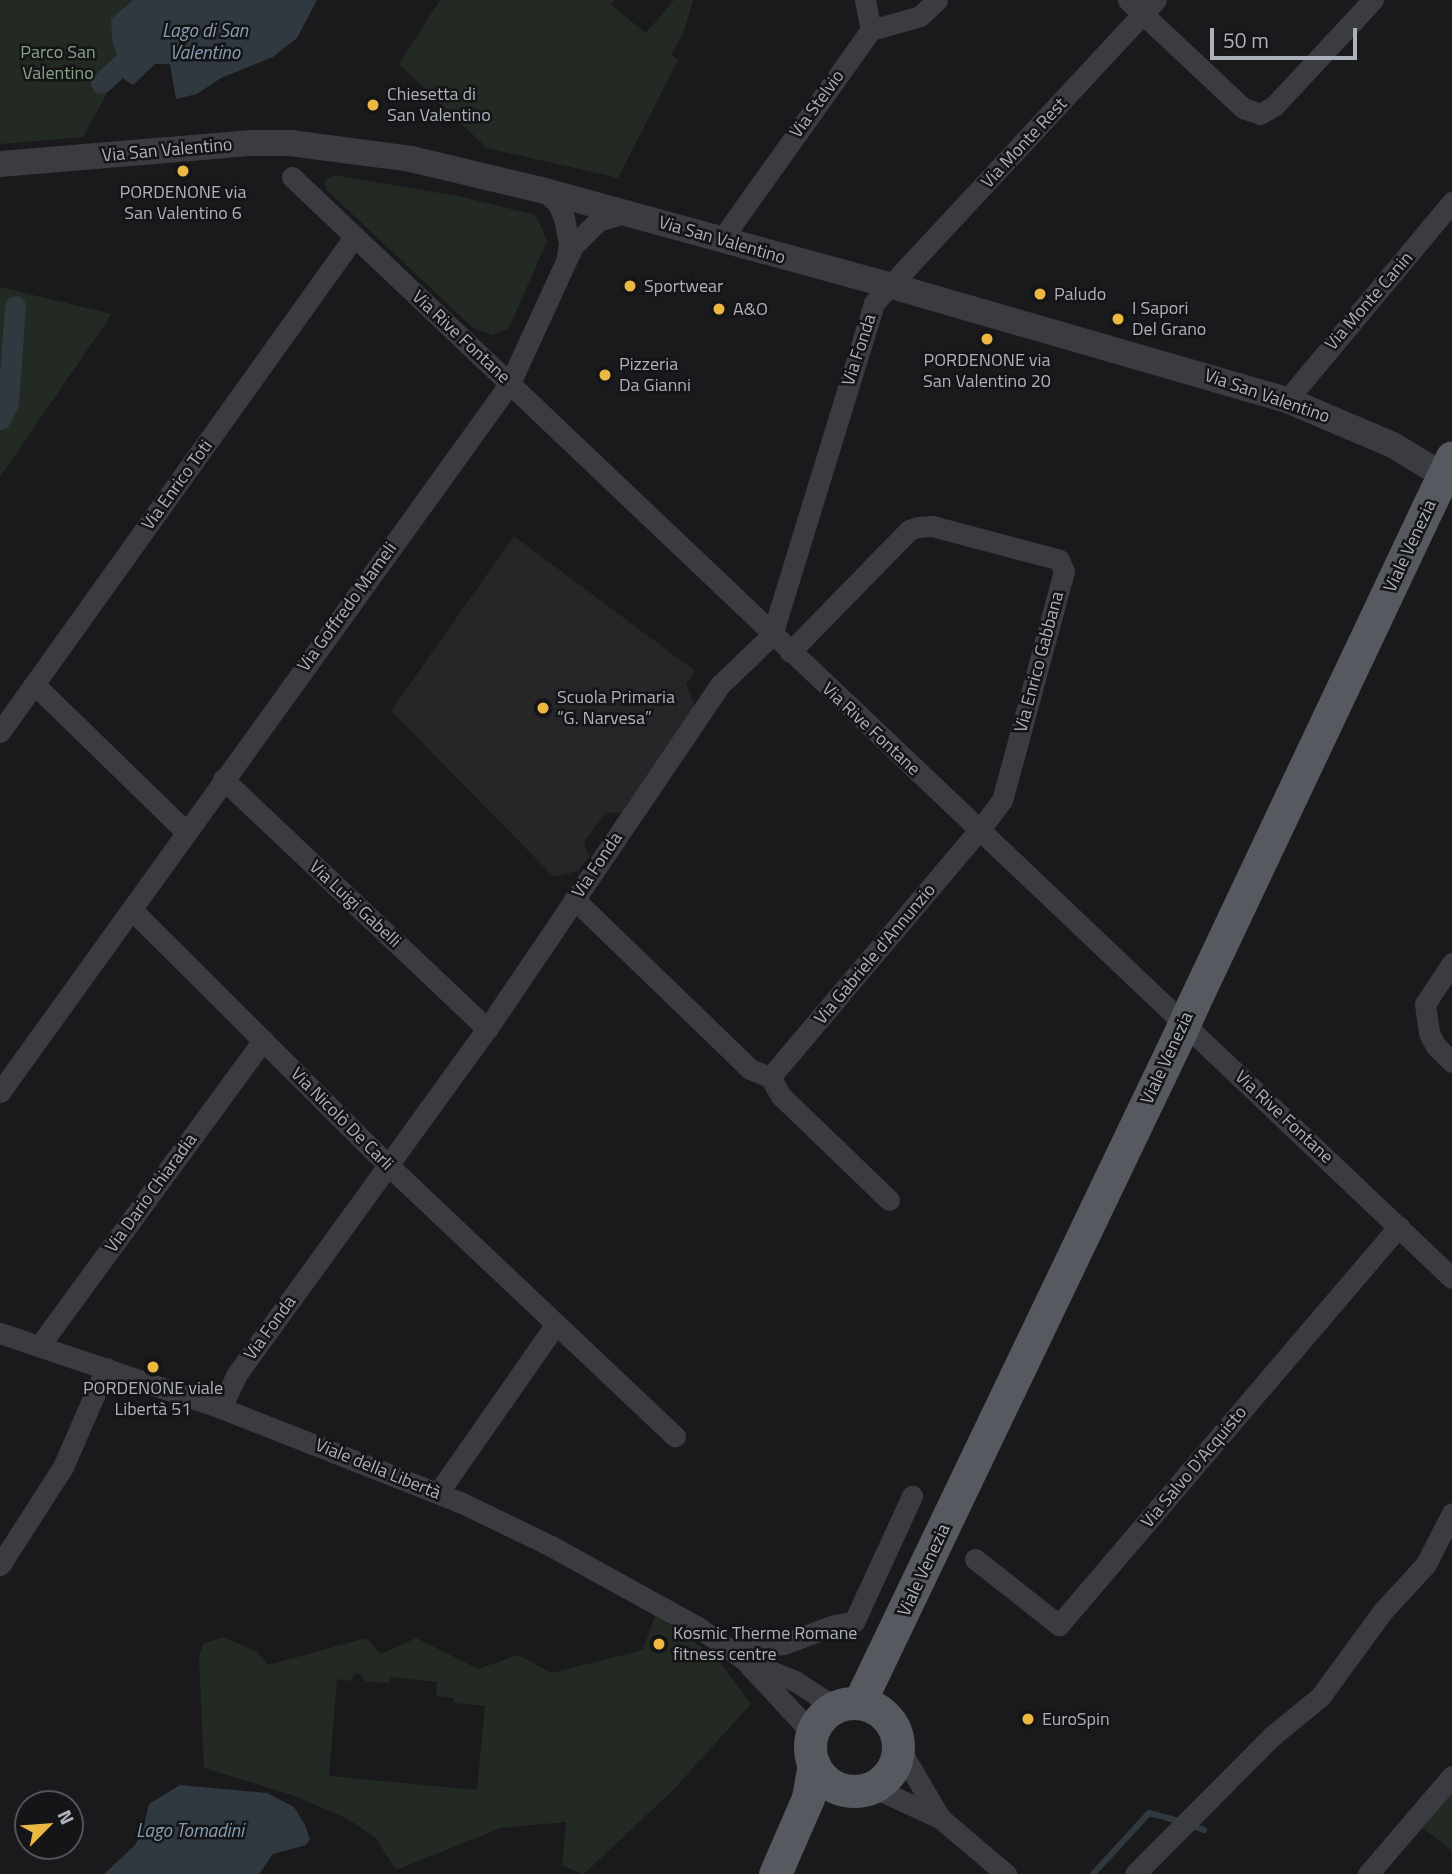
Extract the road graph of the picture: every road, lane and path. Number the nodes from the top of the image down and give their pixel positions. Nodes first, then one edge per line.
1 (865, 0) edge
2 (937, 0) edge
3 (1373, 0) edge
4 (1142, 5) edge
5 (871, 30) junction
6 (0, 164) edge
7 (292, 177) dead end
8 (545, 191) junction
9 (1452, 202) edge
10 (624, 213) junction
11 (354, 237) junction
12 (721, 240) junction
13 (567, 255) junction
14 (892, 286) junction
15 (510, 383) junction
16 (1287, 400) junction
17 (1436, 459) edge
18 (1452, 481) edge
19 (772, 635) junction
20 (790, 652) junction
21 (34, 684) junction
22 (0, 732) edge
23 (223, 779) junction
24 (979, 830) junction
25 (185, 831) junction
26 (574, 899) junction
27 (132, 910) junction
28 (1452, 963) edge
29 (487, 1029) junction
30 (263, 1040) junction
31 (1452, 1062) edge
32 (770, 1077) junction
33 (0, 1092) edge
34 (388, 1165) junction
35 (889, 1200) dead end
36 (1399, 1226) junction
37 (1452, 1278) edge
38 (556, 1324) junction
39 (0, 1333) edge
40 (40, 1345) junction
41 (106, 1368) junction
42 (221, 1408) junction
43 (675, 1436) dead end
44 (438, 1493) junction
45 (912, 1496) dead end
46 (1452, 1513) edge
47 (975, 1559) dead end
48 (0, 1565) edge
49 (740, 1657) junction
50 (859, 1708) junction
51 (812, 1733) junction
52 (898, 1746) junction
53 (814, 1765) junction
54 (1452, 1776) edge
55 (864, 1789) junction
56 (940, 1818) junction
57 (796, 1829) junction
58 (775, 1874) edge
59 (1006, 1874) edge
60 (1135, 1874) edge
61 (1368, 1874) edge

1 - 5 street
2 - 5 street
3 - 4 street
4 - 14 street, Via Monte Rest
5 - 12 street, Via Stelvio
6 - 8 street, Via San Valentino
7 - 11 street, Via Rive Fontane
8 - 10 street, Via San Valentino
8 - 13 street
9 - 16 street, Via Monte Canin
10 - 12 street, Via San Valentino
10 - 13 street
11 - 15 street, Via Rive Fontane
11 - 21 street, Via Enrico Toti
12 - 14 street, Via San Valentino
13 - 15 street, Via Goffredo Mameli
14 - 16 street, Via San Valentino
14 - 19 street, Via Fonda
15 - 19 street, Via Rive Fontane
15 - 23 street, Via Goffredo Mameli
16 - 17 street, Via San Valentino
17 - 18 street, Via San Valentino
17 - 50 main road, Viale Venezia, bridge
19 - 20 street, Via Rive Fontane
19 - 26 street, Via Fonda
20 - 24 street, Via Rive Fontane
20 - 24 street, Via Enrico Gabbana
21 - 22 street, Via Enrico Toti
21 - 25 street
23 - 25 street, Via Goffredo Mameli
23 - 29 street, Via Luigi Gabelli
24 - 32 street, Via Gabriele d'Annunzio
24 - 36 street, Via Rive Fontane
25 - 27 street, Via Goffredo Mameli
26 - 29 street, Via Fonda
26 - 32 street
27 - 30 street, Via Nicolò De Carli
27 - 33 street, Via Goffredo Mameli
28 - 31 street
29 - 34 street, Via Fonda
30 - 34 street, Via Nicolò De Carli
30 - 40 street, Via Dario Chiaradia
32 - 35 street
34 - 38 street, Via Nicolò De Carli
34 - 42 street, Via Fonda
36 - 37 street, Via Rive Fontane
36 - 47 street, Via Salvo D'Acquisto
38 - 43 street, Via Nicolò De Carli
38 - 44 street
39 - 40 street, Viale della Libertà
40 - 41 street, Viale della Libertà
41 - 42 street, Viale della Libertà
41 - 48 street
42 - 44 street, Viale della Libertà
44 - 49 street, Viale della Libertà
45 - 49 street
46 - 60 street
49 - 50 street, Viale della Libertà
49 - 51 street, Viale della Libertà
50 - 51 main road
50 - 52 main road
51 - 53 main road
52 - 55 main road
52 - 56 street
53 - 55 main road
53 - 57 main road
54 - 61 street
55 - 56 street
55 - 57 main road
56 - 59 street
57 - 58 main road

